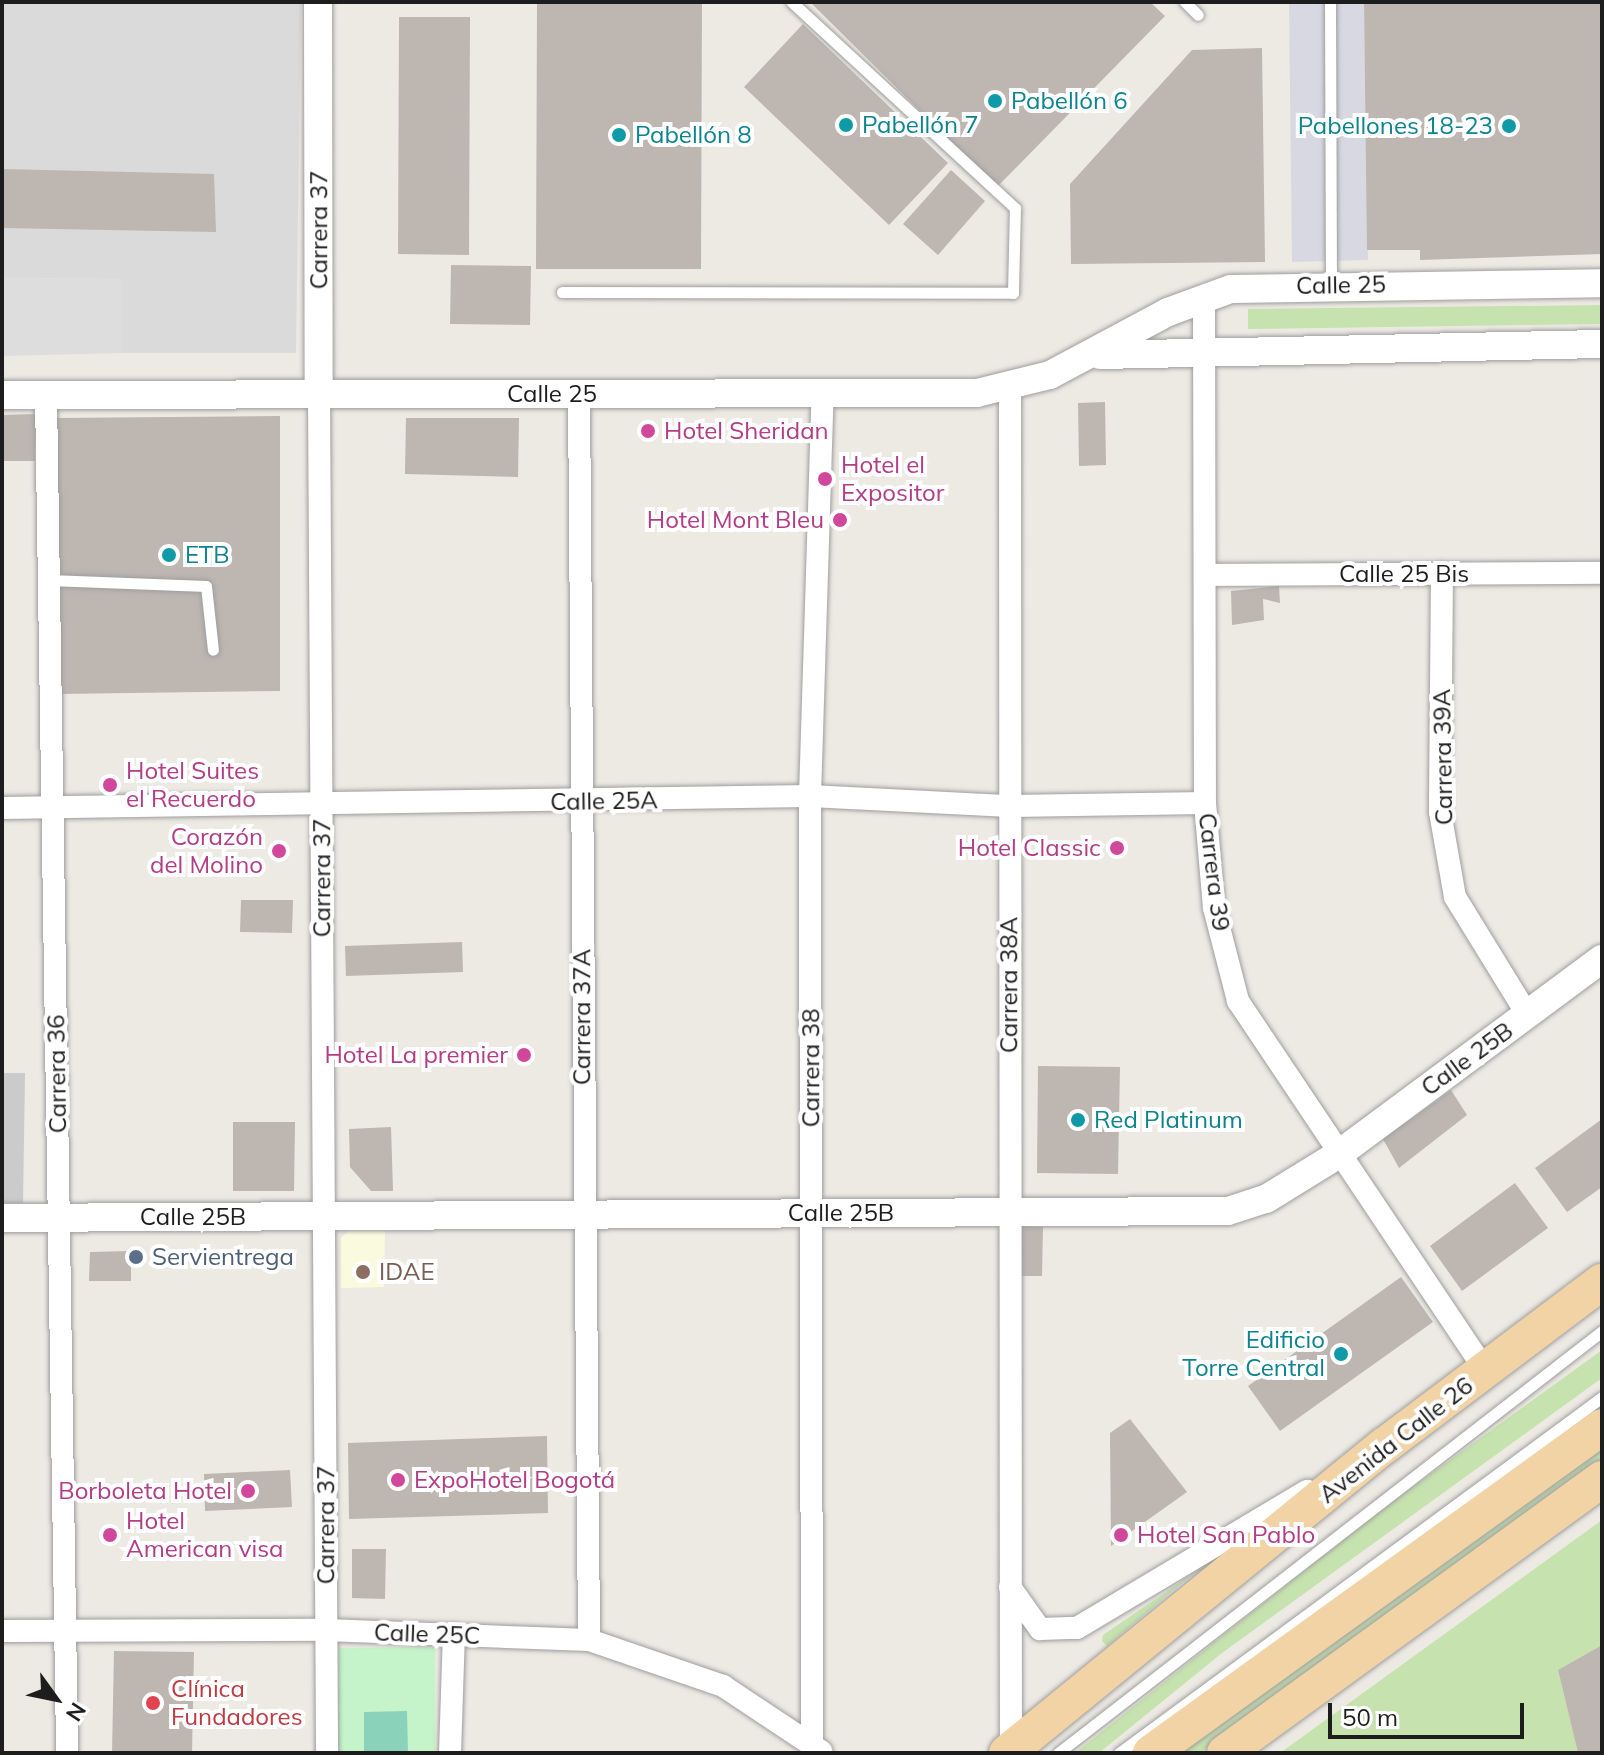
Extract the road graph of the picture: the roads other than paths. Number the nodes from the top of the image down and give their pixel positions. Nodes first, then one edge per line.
1 (318, 2) edge
2 (792, 2) edge
3 (1185, 2) edge
4 (1330, 2) edge
5 (1198, 15) dead end
6 (1602, 283) edge
7 (1331, 285) junction
8 (562, 292) dead end
9 (1204, 297) junction
10 (1602, 344) edge
11 (1204, 350) junction
12 (1096, 355) junction
13 (1010, 388) junction
14 (823, 393) junction
15 (319, 394) junction
16 (579, 394) junction
17 (2, 395) edge
18 (46, 395) junction
19 (1442, 573) junction
20 (1602, 573) edge
21 (1206, 575) junction
22 (49, 580) junction
23 (213, 650) dead end
24 (810, 796) junction
25 (583, 802) junction
26 (1205, 803) junction
27 (321, 806) junction
28 (1010, 806) junction
29 (2, 808) edge
30 (53, 808) junction
31 (1602, 959) edge
32 (1527, 1014) junction
33 (1339, 1154) junction
34 (812, 1212) junction
35 (1008, 1212) junction
36 (582, 1215) junction
37 (324, 1216) junction
38 (2, 1218) edge
39 (60, 1218) junction
40 (1602, 1282) edge
41 (1602, 1331) edge
42 (1485, 1370) junction
43 (1602, 1397) edge
44 (1602, 1427) edge
45 (1384, 1446) junction
46 (1602, 1479) edge
47 (1008, 1581) junction
48 (66, 1630) junction
49 (326, 1630) junction
50 (2, 1631) edge
51 (454, 1634) junction
52 (589, 1640) junction
53 (818, 1748) edge
54 (1009, 1751) edge
55 (67, 1753) edge
56 (327, 1753) edge
57 (450, 1753) edge
58 (1058, 1753) edge
59 (1119, 1753) edge
60 (1151, 1753) edge
61 (1225, 1753) edge

1 - 15 street, Carrera 37
2 - 8 lane
3 - 5 lane
4 - 7 lane
6 - 7 street, Calle 25
7 - 9 street, Calle 25
9 - 11 street, Carrera 39
9 - 12 street, Calle 25
10 - 11 street, Calle 25
11 - 12 street, Calle 25
11 - 21 street, Carrera 39
12 - 13 street, Calle 25
13 - 14 street, Calle 25
13 - 28 street, Carrera 38A
14 - 16 street, Calle 25
14 - 24 street, Carrera 38
15 - 16 street, Calle 25
15 - 18 street, Calle 25
15 - 27 street, Carrera 37
16 - 25 street, Carrera 37A
17 - 18 street, Calle 25
18 - 22 street, Carrera 36
19 - 20 street, Calle 25 Bis
19 - 21 street, Calle 25 Bis
19 - 32 street, Carrera 39A
21 - 26 street, Carrera 39
22 - 23 lane
22 - 30 street, Carrera 36
24 - 25 street, Calle 25A
24 - 28 street, Calle 25A
24 - 34 street, Carrera 38
25 - 27 street, Calle 25A
25 - 36 street, Carrera 37A
26 - 28 street, Calle 25A
26 - 33 street, Carrera 39
27 - 30 street, Calle 25A
27 - 37 street, Carrera 37
28 - 35 street, Carrera 38A
29 - 30 street, Calle 25A
30 - 39 street, Carrera 36
31 - 32 street, Calle 25B
32 - 33 street, Calle 25B
33 - 35 street, Calle 25B
33 - 42 street, Carrera 39
34 - 35 street, Calle 25B
34 - 36 street, Calle 25B
34 - 53 street, Carrera 38
35 - 47 street, Carrera 38A
36 - 37 street, Calle 25B
36 - 52 street, Carrera 37A
37 - 39 street, Calle 25B
37 - 49 street, Carrera 37
38 - 39 street, Calle 25B
39 - 48 street, Carrera 36
40 - 42 main road, Avenida Calle 26
41 - 58 lane
42 - 45 main road, Avenida Calle 26
43 - 59 lane
44 - 60 main road
45 - 47 street
45 - 54 main road, Avenida Calle 26
46 - 61 main road
47 - 54 street, Carrera 38A
48 - 49 street, Calle 25C
48 - 50 street, Calle 25C
48 - 55 street, Carrera 36
49 - 51 street, Calle 25C
49 - 56 street, Carrera 37
51 - 52 street, Calle 25C
51 - 57 street
52 - 53 street, Calle 25C

